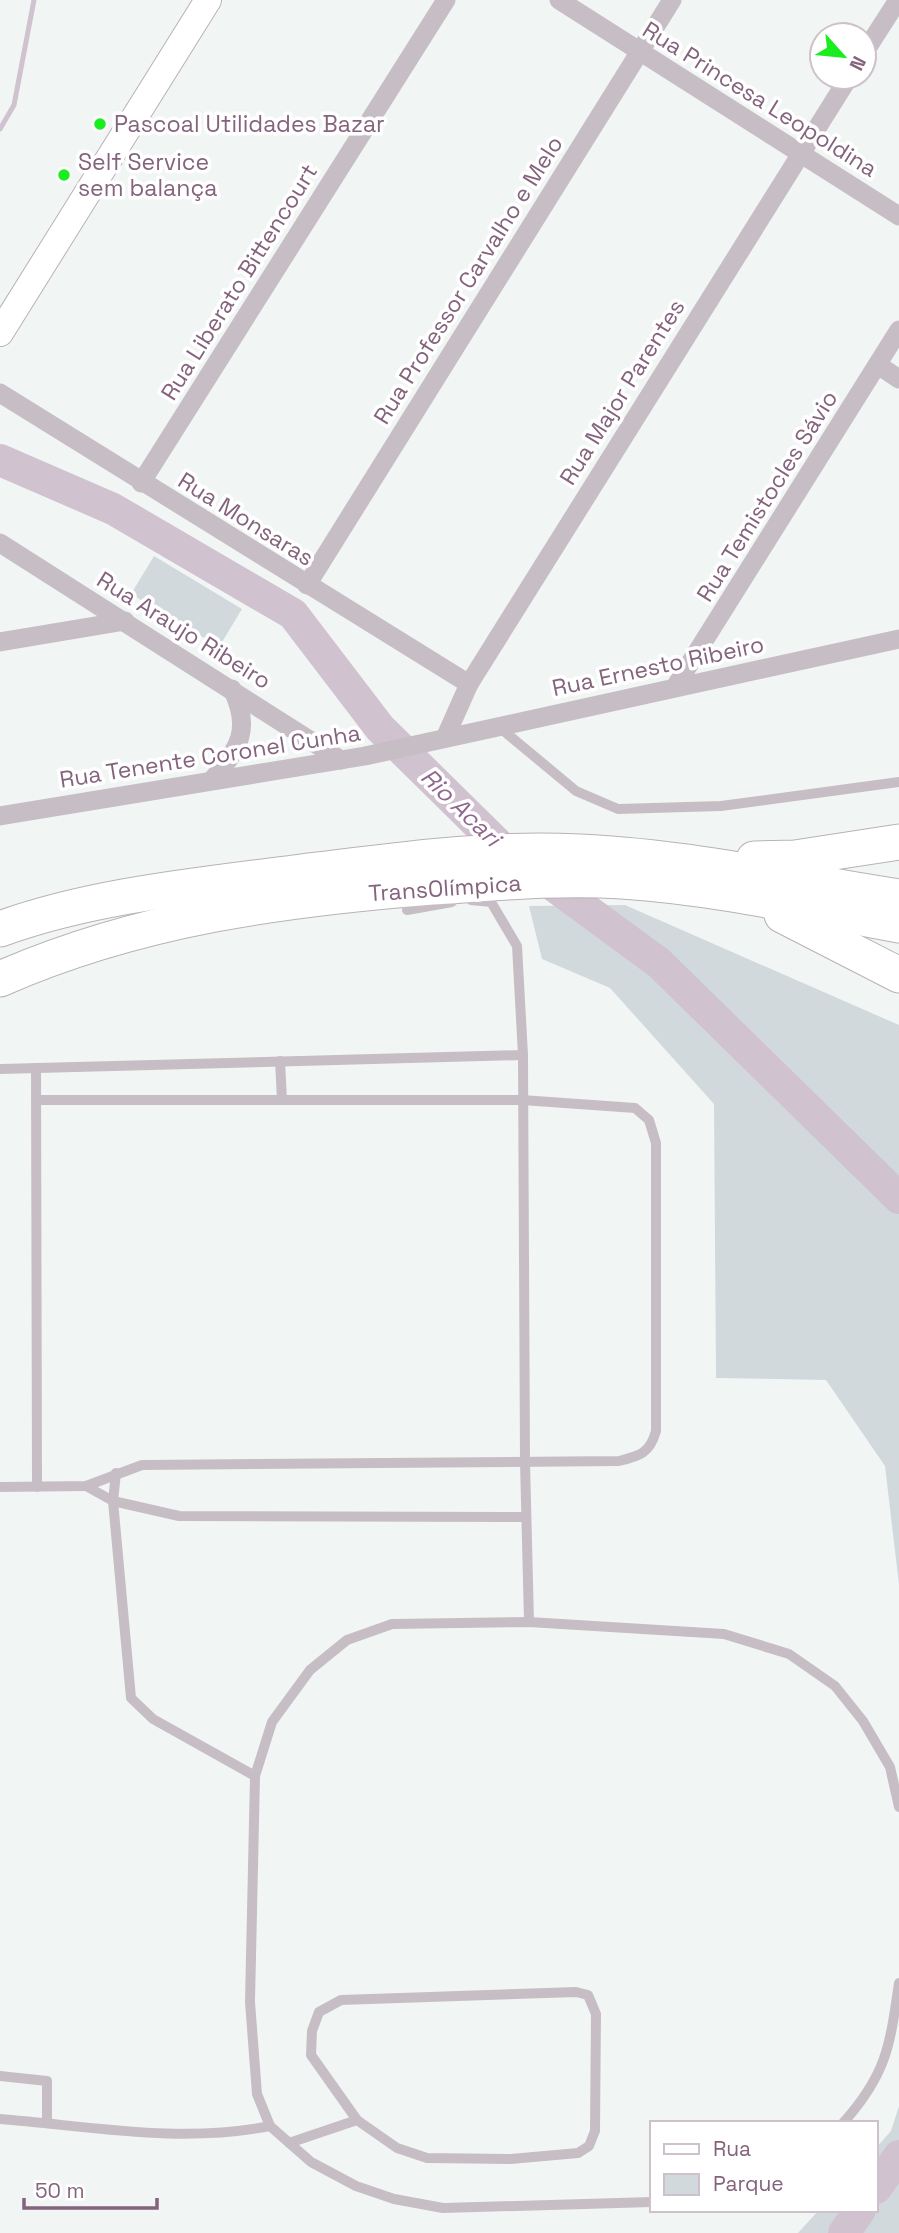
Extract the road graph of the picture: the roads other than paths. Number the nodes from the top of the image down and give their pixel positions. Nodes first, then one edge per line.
1 (208, 0) edge
2 (446, 0) edge
3 (559, 0) edge
4 (672, 0) edge
5 (898, 0) edge
6 (878, 31) edge
7 (639, 51) junction
8 (840, 91) edge
9 (800, 155) junction
10 (899, 216) edge
11 (899, 330) edge
12 (0, 333) edge
13 (878, 365) junction
14 (899, 379) edge
15 (0, 393) edge
16 (141, 483) junction
17 (0, 542) edge
18 (307, 585) junction
19 (125, 621) junction
20 (899, 639) edge
21 (0, 642) edge
22 (469, 684) junction
23 (675, 687) junction
24 (232, 689) junction
25 (496, 725) junction
26 (437, 739) junction
27 (341, 760) junction
28 (212, 780) junction
29 (899, 782) edge
30 (0, 816) edge
31 (899, 842) edge
32 (637, 856) junction
33 (741, 895) junction
34 (899, 897) edge
35 (407, 910) dead end
36 (899, 925) edge
37 (0, 929) edge
38 (899, 975) edge
39 (0, 979) edge
40 (523, 1055) junction
41 (280, 1061) junction
42 (36, 1068) junction
43 (0, 1069) edge
44 (36, 1100) junction
45 (282, 1100) junction
46 (522, 1100) junction
47 (525, 1462) junction
48 (116, 1473) junction
49 (37, 1486) junction
50 (86, 1486) junction
51 (0, 1487) edge
52 (113, 1501) junction
53 (526, 1517) junction
54 (529, 1622) junction
55 (256, 1776) junction
56 (899, 1807) edge
57 (899, 1983) edge
58 (0, 2076) edge
59 (0, 2119) edge
60 (357, 2120) junction
61 (845, 2121) edge
62 (47, 2122) junction
63 (270, 2126) junction
64 (289, 2143) junction
65 (650, 2202) edge

1 - 12 street
2 - 16 street, Rua Liberato Bittencourt
3 - 7 street, Rua Princesa Leopoldina
4 - 7 street, Rua Professor Carvalho e Melo
5 - 6 street
7 - 9 street, Rua Princesa Leopoldina
7 - 18 street, Rua Professor Carvalho e Melo
8 - 9 street, Rua Major Parentes
9 - 10 street, Rua Princesa Leopoldina
9 - 22 street, Rua Major Parentes
11 - 13 street, Rua Temistocles Sávio
13 - 14 street
13 - 23 street, Rua Temistocles Sávio
15 - 16 street, Rua Monsaras
16 - 18 street, Rua Monsaras
17 - 19 street, Rua Araujo Ribeiro
18 - 22 street, Rua Monsaras
19 - 21 street
19 - 24 street, Rua Araujo Ribeiro
20 - 23 street, Rua Ernesto Ribeiro
22 - 26 street, Rua Major Parentes
23 - 25 street, Rua Ernesto Ribeiro
24 - 27 street, Rua Araujo Ribeiro
24 - 28 street
25 - 26 street, Rua Ernesto Ribeiro
25 - 29 lane
26 - 27 street, Rua Tenente Coronel Cunha
27 - 28 street, Rua Tenente Coronel Cunha
28 - 30 street, Rua Tenente Coronel Cunha
31 - 32 highway
32 - 34 highway, TransOlímpica
32 - 37 highway, TransOlímpica
33 - 36 highway, TransOlímpica
33 - 38 highway
33 - 39 highway, TransOlímpica
35 - 40 lane
40 - 41 lane
40 - 46 lane
41 - 42 lane
41 - 45 lane
42 - 43 lane
42 - 44 lane
44 - 45 lane
44 - 49 lane
45 - 46 lane
46 - 47 lane
46 - 47 lane
47 - 48 lane
47 - 53 lane
48 - 50 lane
48 - 52 lane
49 - 50 lane
49 - 51 lane
50 - 52 lane
52 - 53 lane
52 - 55 lane
53 - 54 lane
54 - 55 lane
54 - 56 lane
55 - 63 lane
57 - 61 lane
58 - 62 lane
59 - 62 lane
60 - 60 lane
60 - 64 lane
62 - 63 lane
63 - 64 lane
64 - 65 lane

